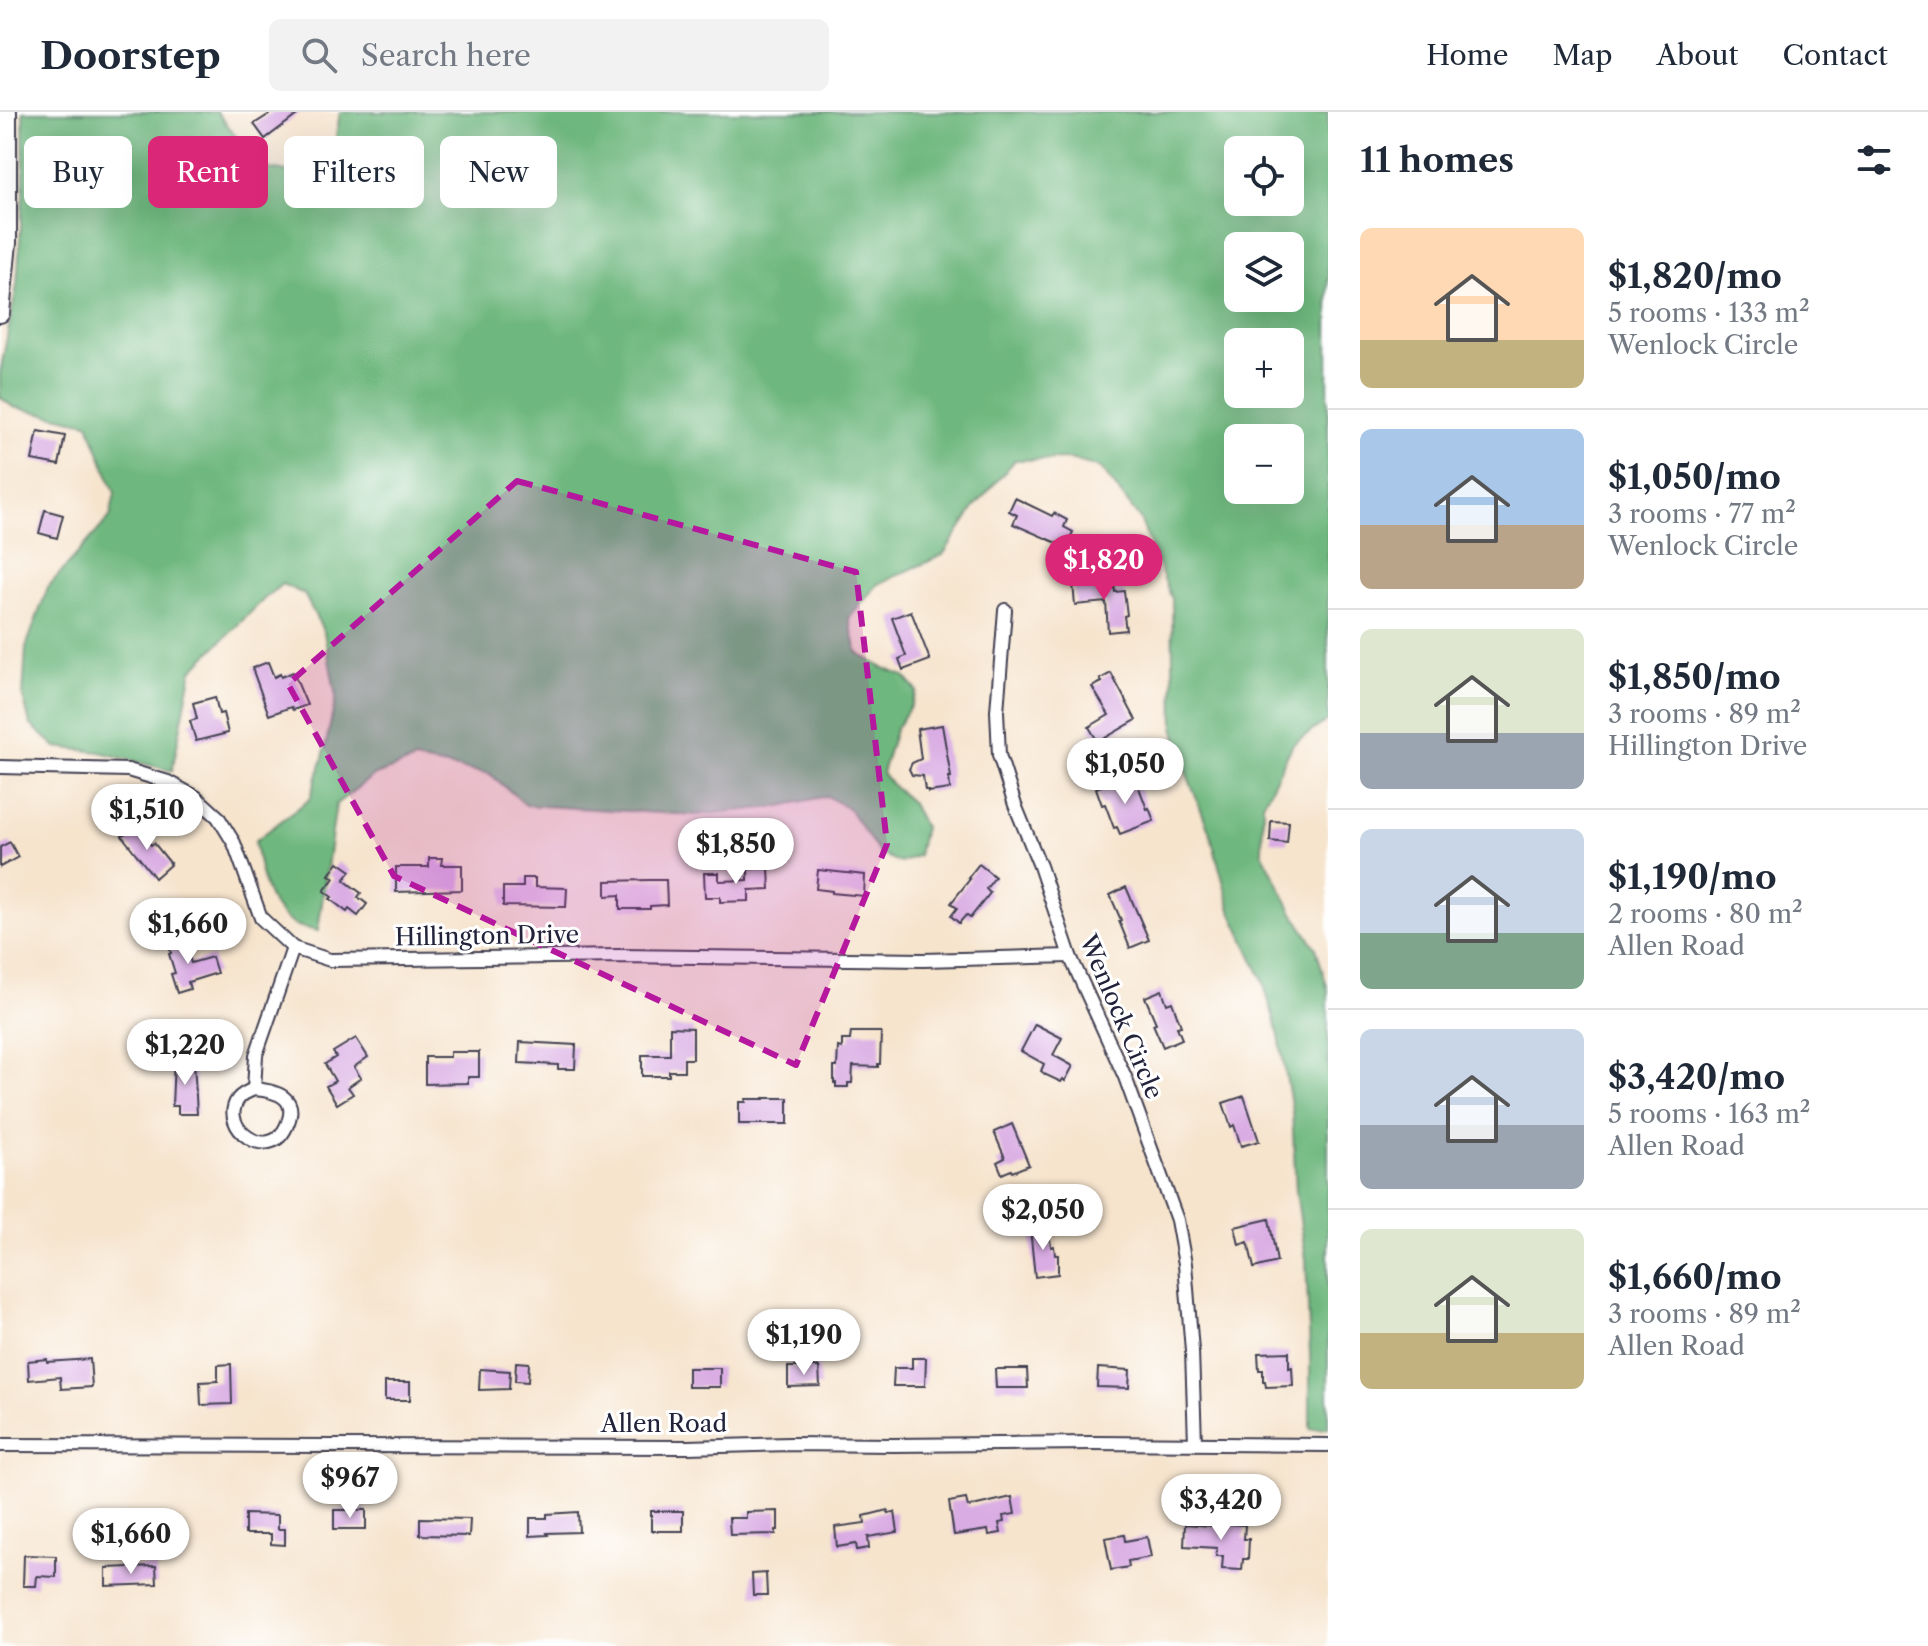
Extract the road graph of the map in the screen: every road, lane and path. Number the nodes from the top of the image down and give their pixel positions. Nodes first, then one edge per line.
1 (7, 112) edge
2 (0, 313) edge
3 (1005, 610) dead end
4 (0, 767) edge
5 (293, 948) junction
6 (1070, 956) junction
7 (254, 1089) junction
8 (1195, 1443) junction
9 (0, 1445) edge
10 (1328, 1445) edge

1 - 2 street
3 - 6 street, Wenlock Circle
4 - 5 street, Hillington Drive
5 - 6 street, Hillington Drive
5 - 7 street
6 - 8 street, Wenlock Circle
7 - 7 street
8 - 9 street, Allen Road
8 - 10 street, Allen Road

